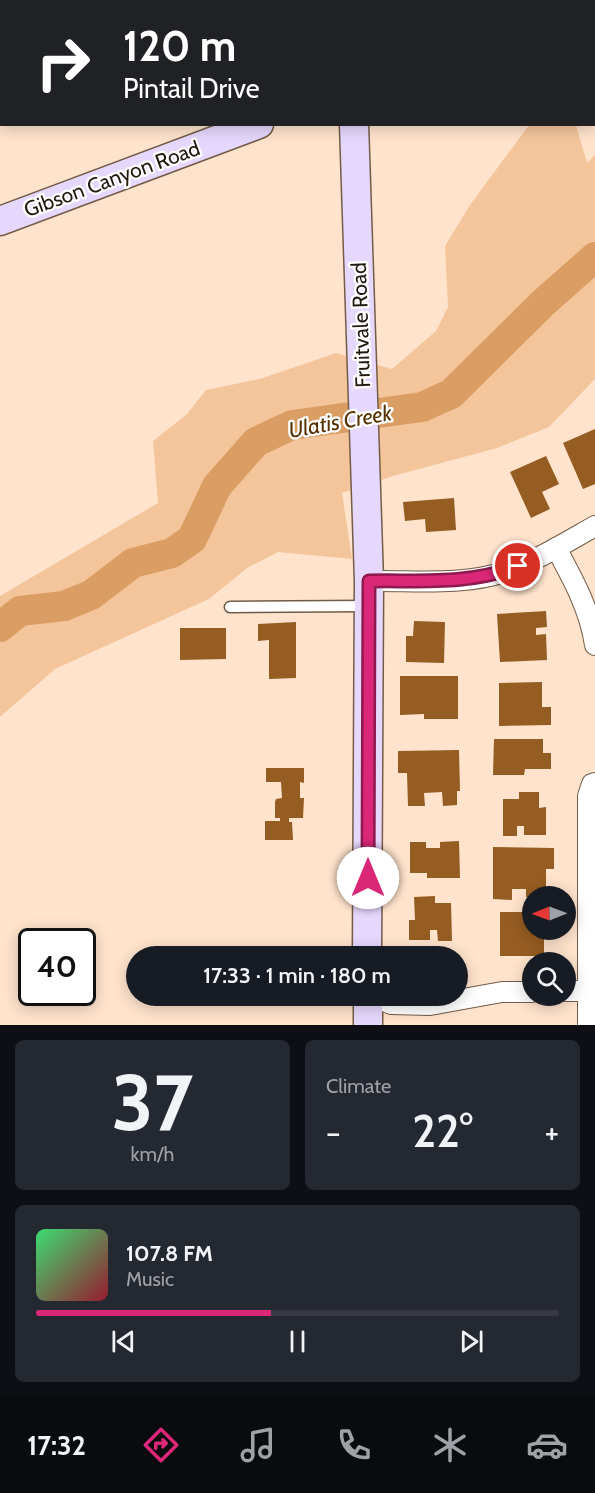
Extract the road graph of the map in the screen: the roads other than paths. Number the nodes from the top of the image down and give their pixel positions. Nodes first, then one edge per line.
1 (254, 126) edge
2 (354, 126) edge
3 (0, 221) edge
4 (595, 526) edge
5 (556, 548) junction
6 (369, 593) junction
7 (230, 607) dead end
8 (595, 645) edge
9 (595, 783) edge
10 (368, 946) edge
11 (468, 987) edge
12 (591, 991) edge
13 (502, 992) junction
14 (522, 992) edge
15 (468, 998) edge
16 (368, 1006) edge
17 (368, 1025) edge
18 (588, 1025) edge

1 - 3 street, Gibson Canyon Road
2 - 6 street, Fruitvale Road
4 - 5 street
5 - 6 street
5 - 8 street
6 - 7 lane
6 - 10 street, Fruitvale Road
9 - 12 street
11 - 13 street
12 - 18 street
13 - 14 street
13 - 15 street
16 - 17 street

